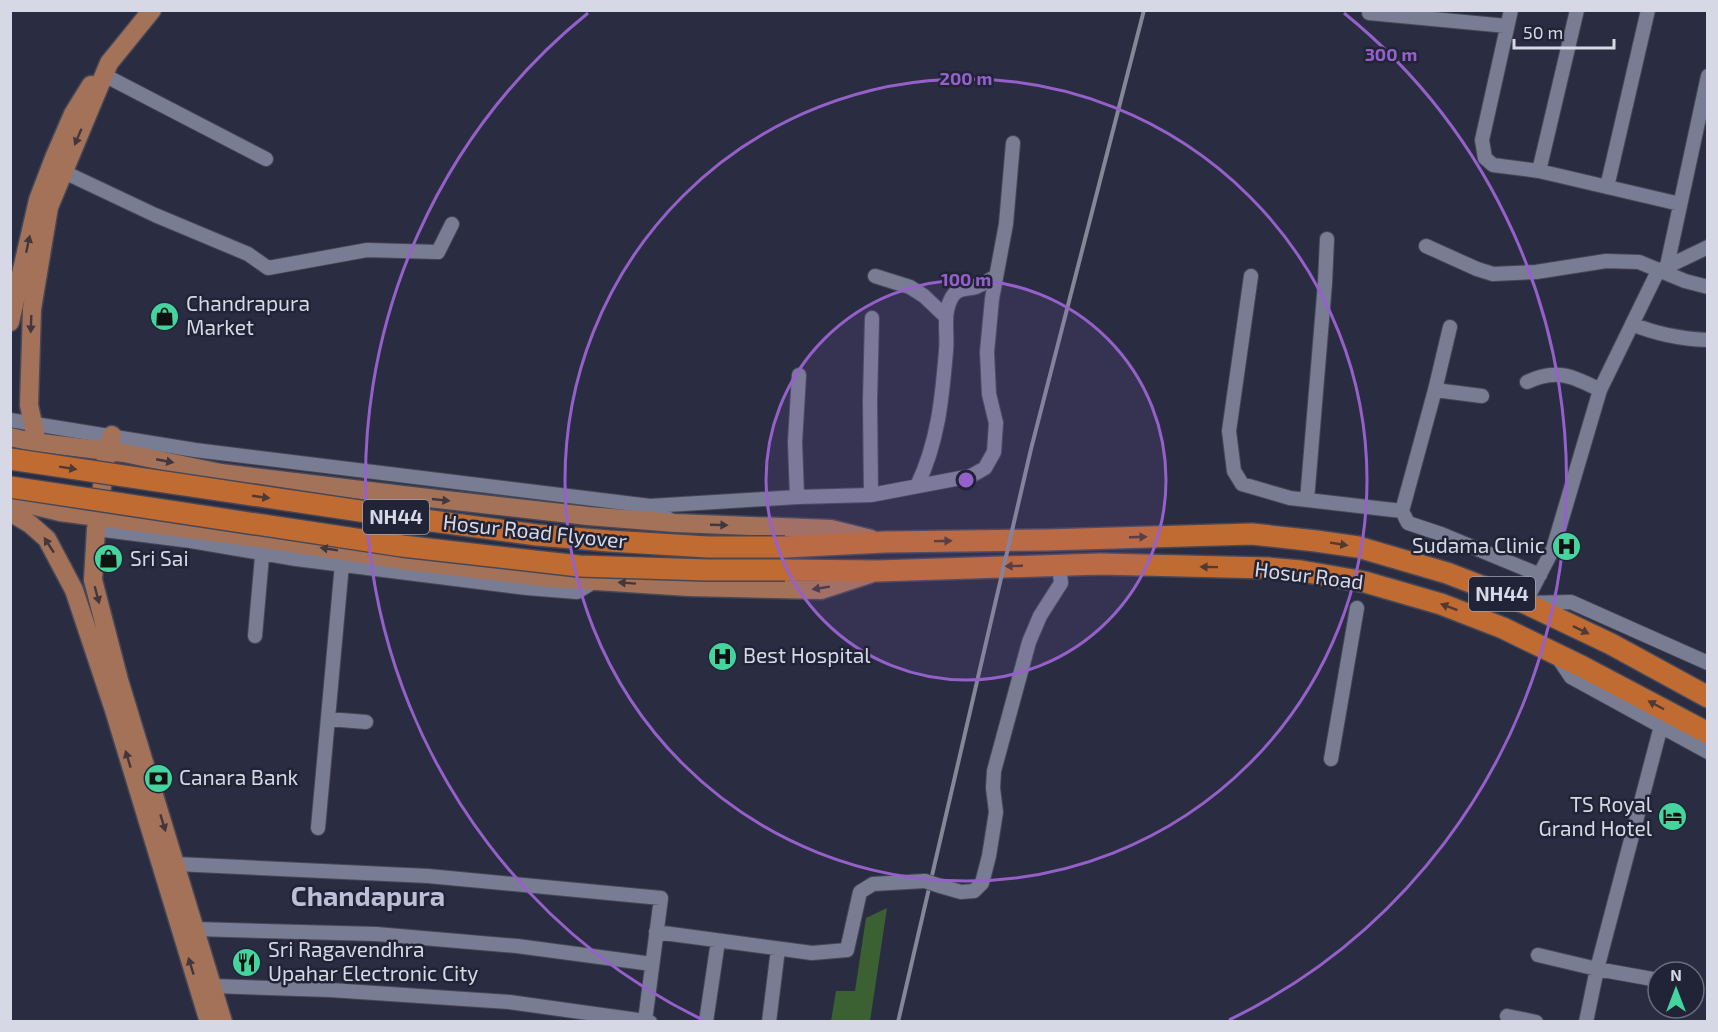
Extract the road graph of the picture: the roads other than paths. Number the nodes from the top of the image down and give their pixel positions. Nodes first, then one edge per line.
1 (152, 10) edge
2 (1511, 10) edge
3 (1577, 10) edge
4 (1648, 10) edge
5 (1370, 13) dead end
6 (1508, 26) junction
7 (106, 69) junction
8 (1707, 76) edge
9 (1013, 144) dead end
10 (266, 159) dead end
11 (1539, 171) junction
12 (64, 172) junction
13 (1607, 187) junction
14 (1680, 204) junction
15 (452, 224) dead end
16 (1327, 239) dead end
17 (1426, 246) dead end
18 (1707, 247) edge
19 (1662, 268) junction
20 (874, 276) dead end
21 (996, 276) junction
22 (1251, 276) dead end
23 (1707, 287) edge
24 (945, 316) junction
25 (872, 318) dead end
26 (10, 322) edge
27 (1632, 324) junction
28 (1450, 327) dead end
29 (1707, 340) edge
30 (799, 375) dead end
31 (1527, 382) dead end
32 (1435, 390) junction
33 (1600, 390) junction
34 (1482, 396) dead end
35 (10, 420) edge
36 (32, 423) junction
37 (10, 437) edge
38 (37, 443) junction
39 (110, 443) junction
40 (10, 459) edge
41 (229, 474) junction
42 (916, 486) junction
43 (10, 487) edge
44 (871, 495) junction
45 (797, 497) junction
46 (10, 500) edge
47 (1307, 500) junction
48 (650, 506) junction
49 (1402, 511) junction
50 (10, 512) edge
51 (97, 523) junction
52 (675, 524) junction
53 (221, 533) junction
54 (885, 542) junction
55 (263, 546) junction
56 (342, 564) junction
57 (1059, 565) junction
58 (877, 571) junction
59 (1540, 575) junction
60 (595, 581) junction
61 (1525, 603) junction
62 (1357, 608) dead end
63 (255, 636) dead end
64 (1556, 654) junction
65 (1707, 663) edge
66 (1707, 698) edge
67 (328, 719) junction
68 (366, 722) dead end
69 (1661, 726) junction
70 (1707, 734) edge
71 (1707, 753) edge
72 (1330, 759) dead end
73 (318, 828) dead end
74 (169, 868) junction
75 (195, 929) junction
76 (656, 932) junction
77 (718, 941) junction
78 (778, 949) junction
79 (1538, 955) dead end
80 (652, 964) junction
81 (1597, 969) junction
82 (1646, 978) edge
83 (213, 986) junction
84 (1507, 1016) dead end
85 (648, 1021) edge
86 (209, 1022) edge
87 (223, 1022) edge
88 (706, 1022) edge
89 (769, 1022) edge
90 (1536, 1022) edge
91 (1586, 1022) edge

1 - 7 main road
2 - 6 street
3 - 11 street
4 - 13 street
5 - 6 street
6 - 11 street
7 - 10 street
7 -> 12 main road
26 -> 7 main road
8 - 14 street
9 - 21 street
11 - 13 street
12 - 15 street
12 -> 36 main road
13 - 14 street
14 - 19 street
16 - 47 street
17 - 19 street
18 - 19 street
19 - 23 street
19 - 27 street
20 - 24 street
21 - 24 street
21 - 42 street
22 - 47 street
24 - 42 street
25 - 44 street
27 - 29 street
27 - 33 street
28 - 32 street
30 - 45 street
31 - 33 street
32 - 34 street
32 - 49 street
33 - 59 street
35 - 36 street
36 - 38 main road
36 - 39 street
37 - 38 main road
38 - 39 main road
39 -> 41 main road
39 - 48 street
39 - 51 main road
40 -> 54 highway, Hosur Road Flyover / NH44, bridge
41 -> 52 main road
41 - 53 main road
42 - 44 street
43 - 58 highway, Hosur Road Flyover / NH44, bridge
44 - 45 street
45 - 48 street
46 - 51 main road
47 - 49 street
48 - 52 street
49 - 59 street
74 -> 50 main road
51 - 53 main road
51 - 55 street
51 -> 74 main road
52 -> 54 main road
53 - 55 main road
54 -> 61 highway, Hosur Road / NH44
55 - 56 street
60 -> 55 main road
55 - 63 street
56 - 60 street
56 - 67 street
57 -> 58 highway, Hosur Road / NH44
64 -> 57 highway, Hosur Road / NH44
57 - 78 street, bridge
58 -> 60 main road
59 - 61 street
61 - 65 street
61 -> 66 highway, Hosur Road / NH44
62 - 72 street
64 - 69 street
70 -> 64 highway, Hosur Road / NH44
67 - 68 street
67 - 73 street
69 - 71 street
69 - 81 street
74 - 75 main road
74 - 76 street
86 -> 74 main road
75 - 80 street
75 - 83 main road
76 - 77 street
76 - 80 street
77 - 78 street
77 - 88 street
78 - 89 street
79 - 81 street
80 - 85 street
81 - 82 street
81 - 91 street
83 - 85 street
83 - 87 main road
84 - 90 street

